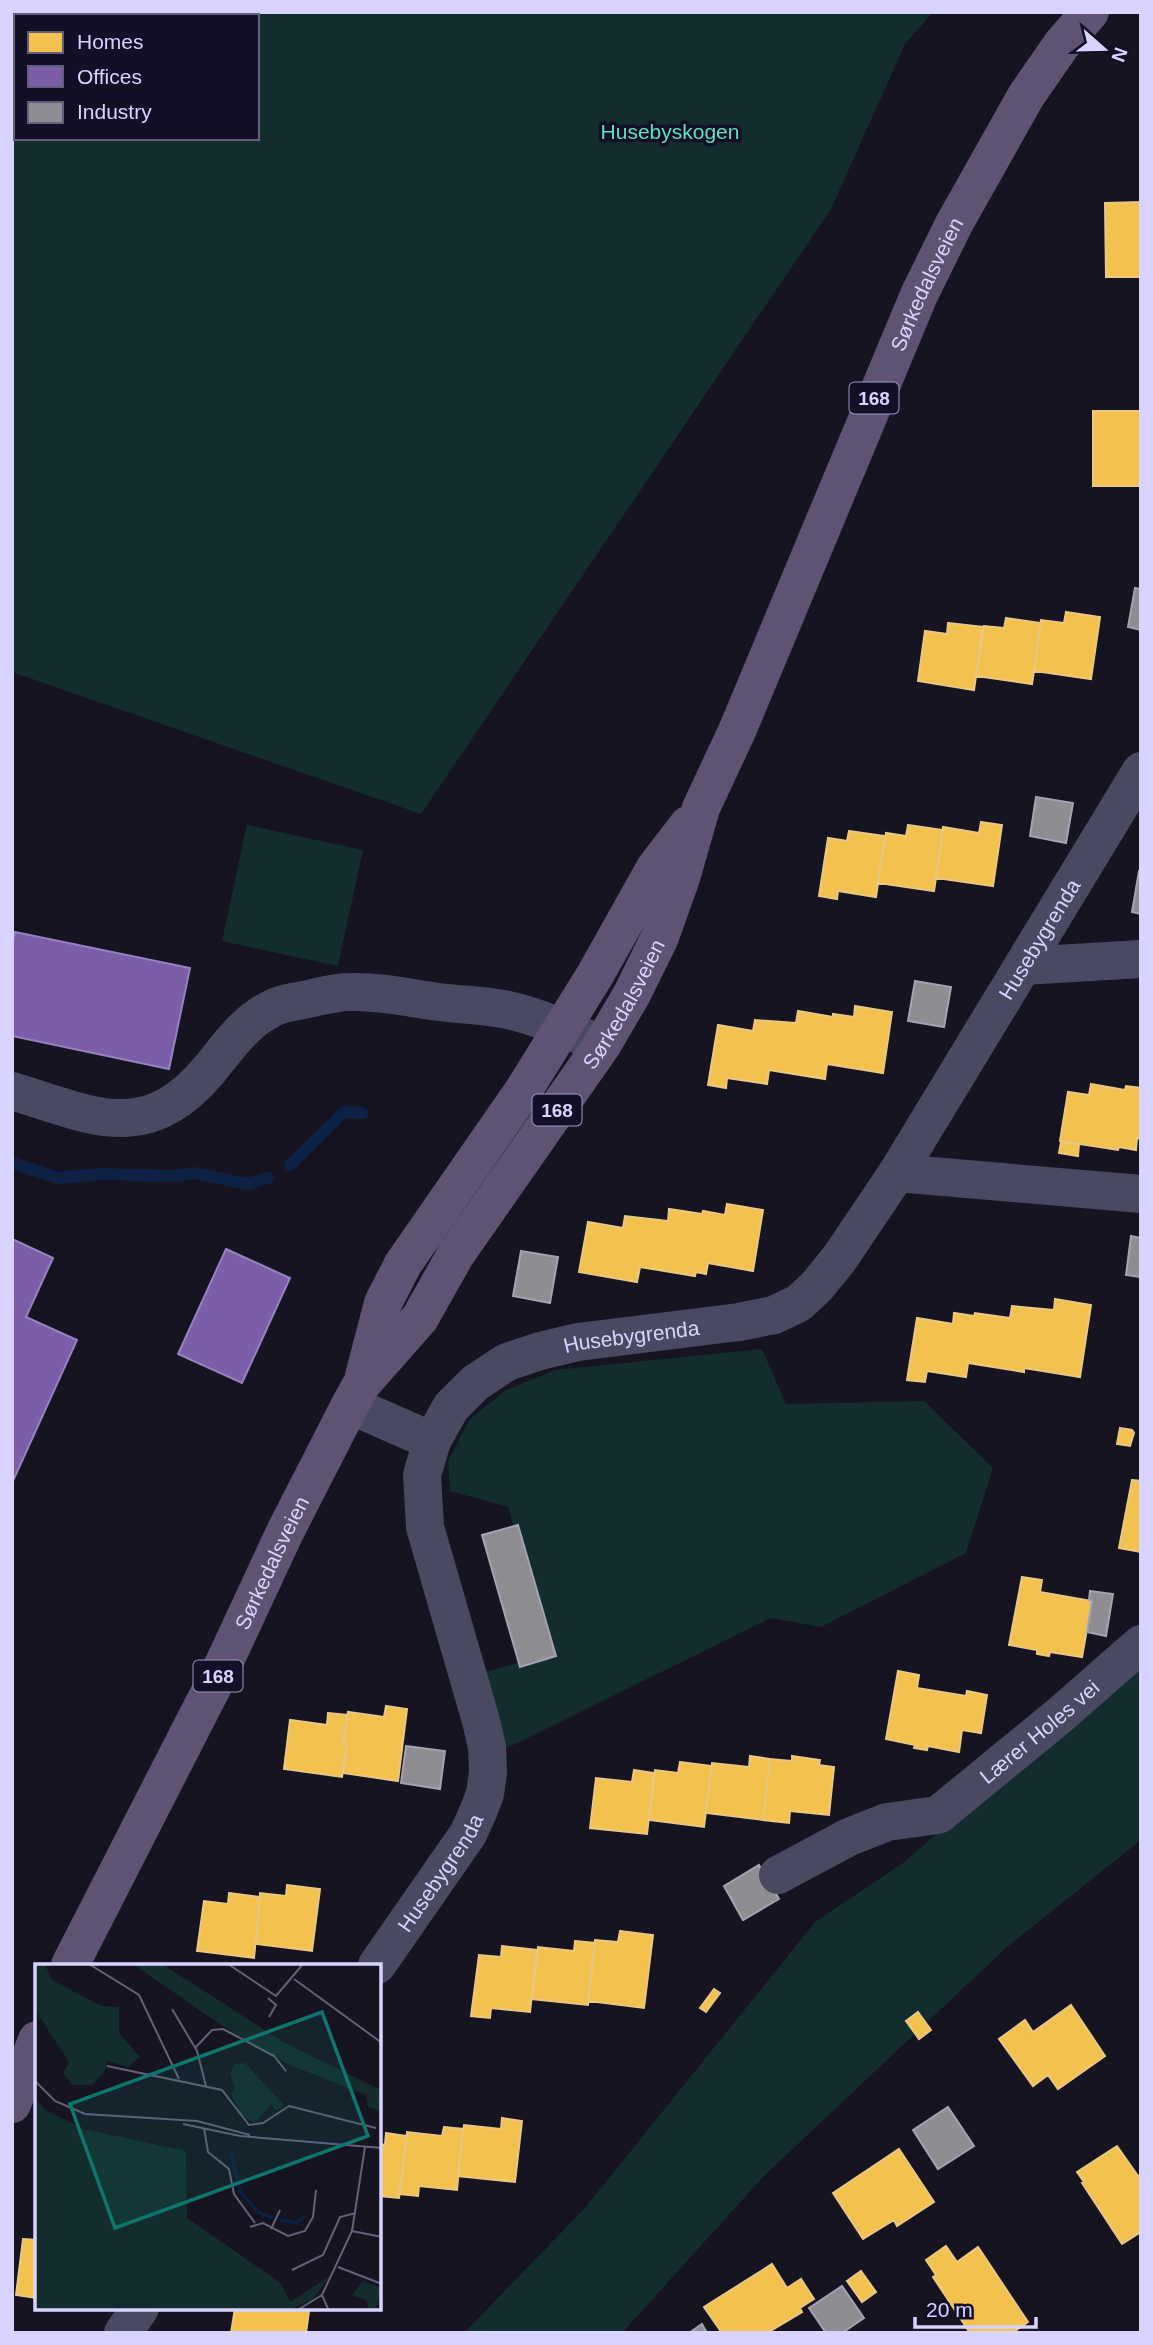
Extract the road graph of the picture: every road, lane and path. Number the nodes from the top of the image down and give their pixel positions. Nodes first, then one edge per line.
1 (1090, 12) edge
2 (1141, 771) edge
3 (701, 808) junction
4 (1141, 959) edge
5 (1023, 967) junction
6 (563, 1028) junction
7 (602, 1045) junction
8 (12, 1091) edge
9 (897, 1173) junction
10 (1141, 1194) edge
11 (356, 1395) junction
12 (432, 1441) junction
13 (1141, 1644) edge
14 (778, 1875) dead end
15 (71, 1964) edge
16 (378, 1964) edge
17 (35, 2024) edge
18 (35, 2045) edge
19 (12, 2053) edge
20 (12, 2104) edge
21 (139, 2310) edge
22 (123, 2333) edge

1 - 3 main road, Sørkedalsveien / 168
2 - 5 street, Husebygrenda
3 - 6 main road, Sørkedalsveien / 168
3 - 7 main road, Sørkedalsveien / 168
4 - 5 street
5 - 9 street, Husebygrenda
6 - 7 street
6 - 8 street
6 - 11 main road, Sørkedalsveien / 168
7 - 11 main road, Sørkedalsveien / 168
9 - 10 street
9 - 12 street, Husebygrenda
11 - 12 street
11 - 15 main road, Sørkedalsveien / 168
12 - 16 street, Husebygrenda
13 - 14 street, Lærer Holes vei
17 - 19 main road
18 - 20 main road
21 - 22 street

